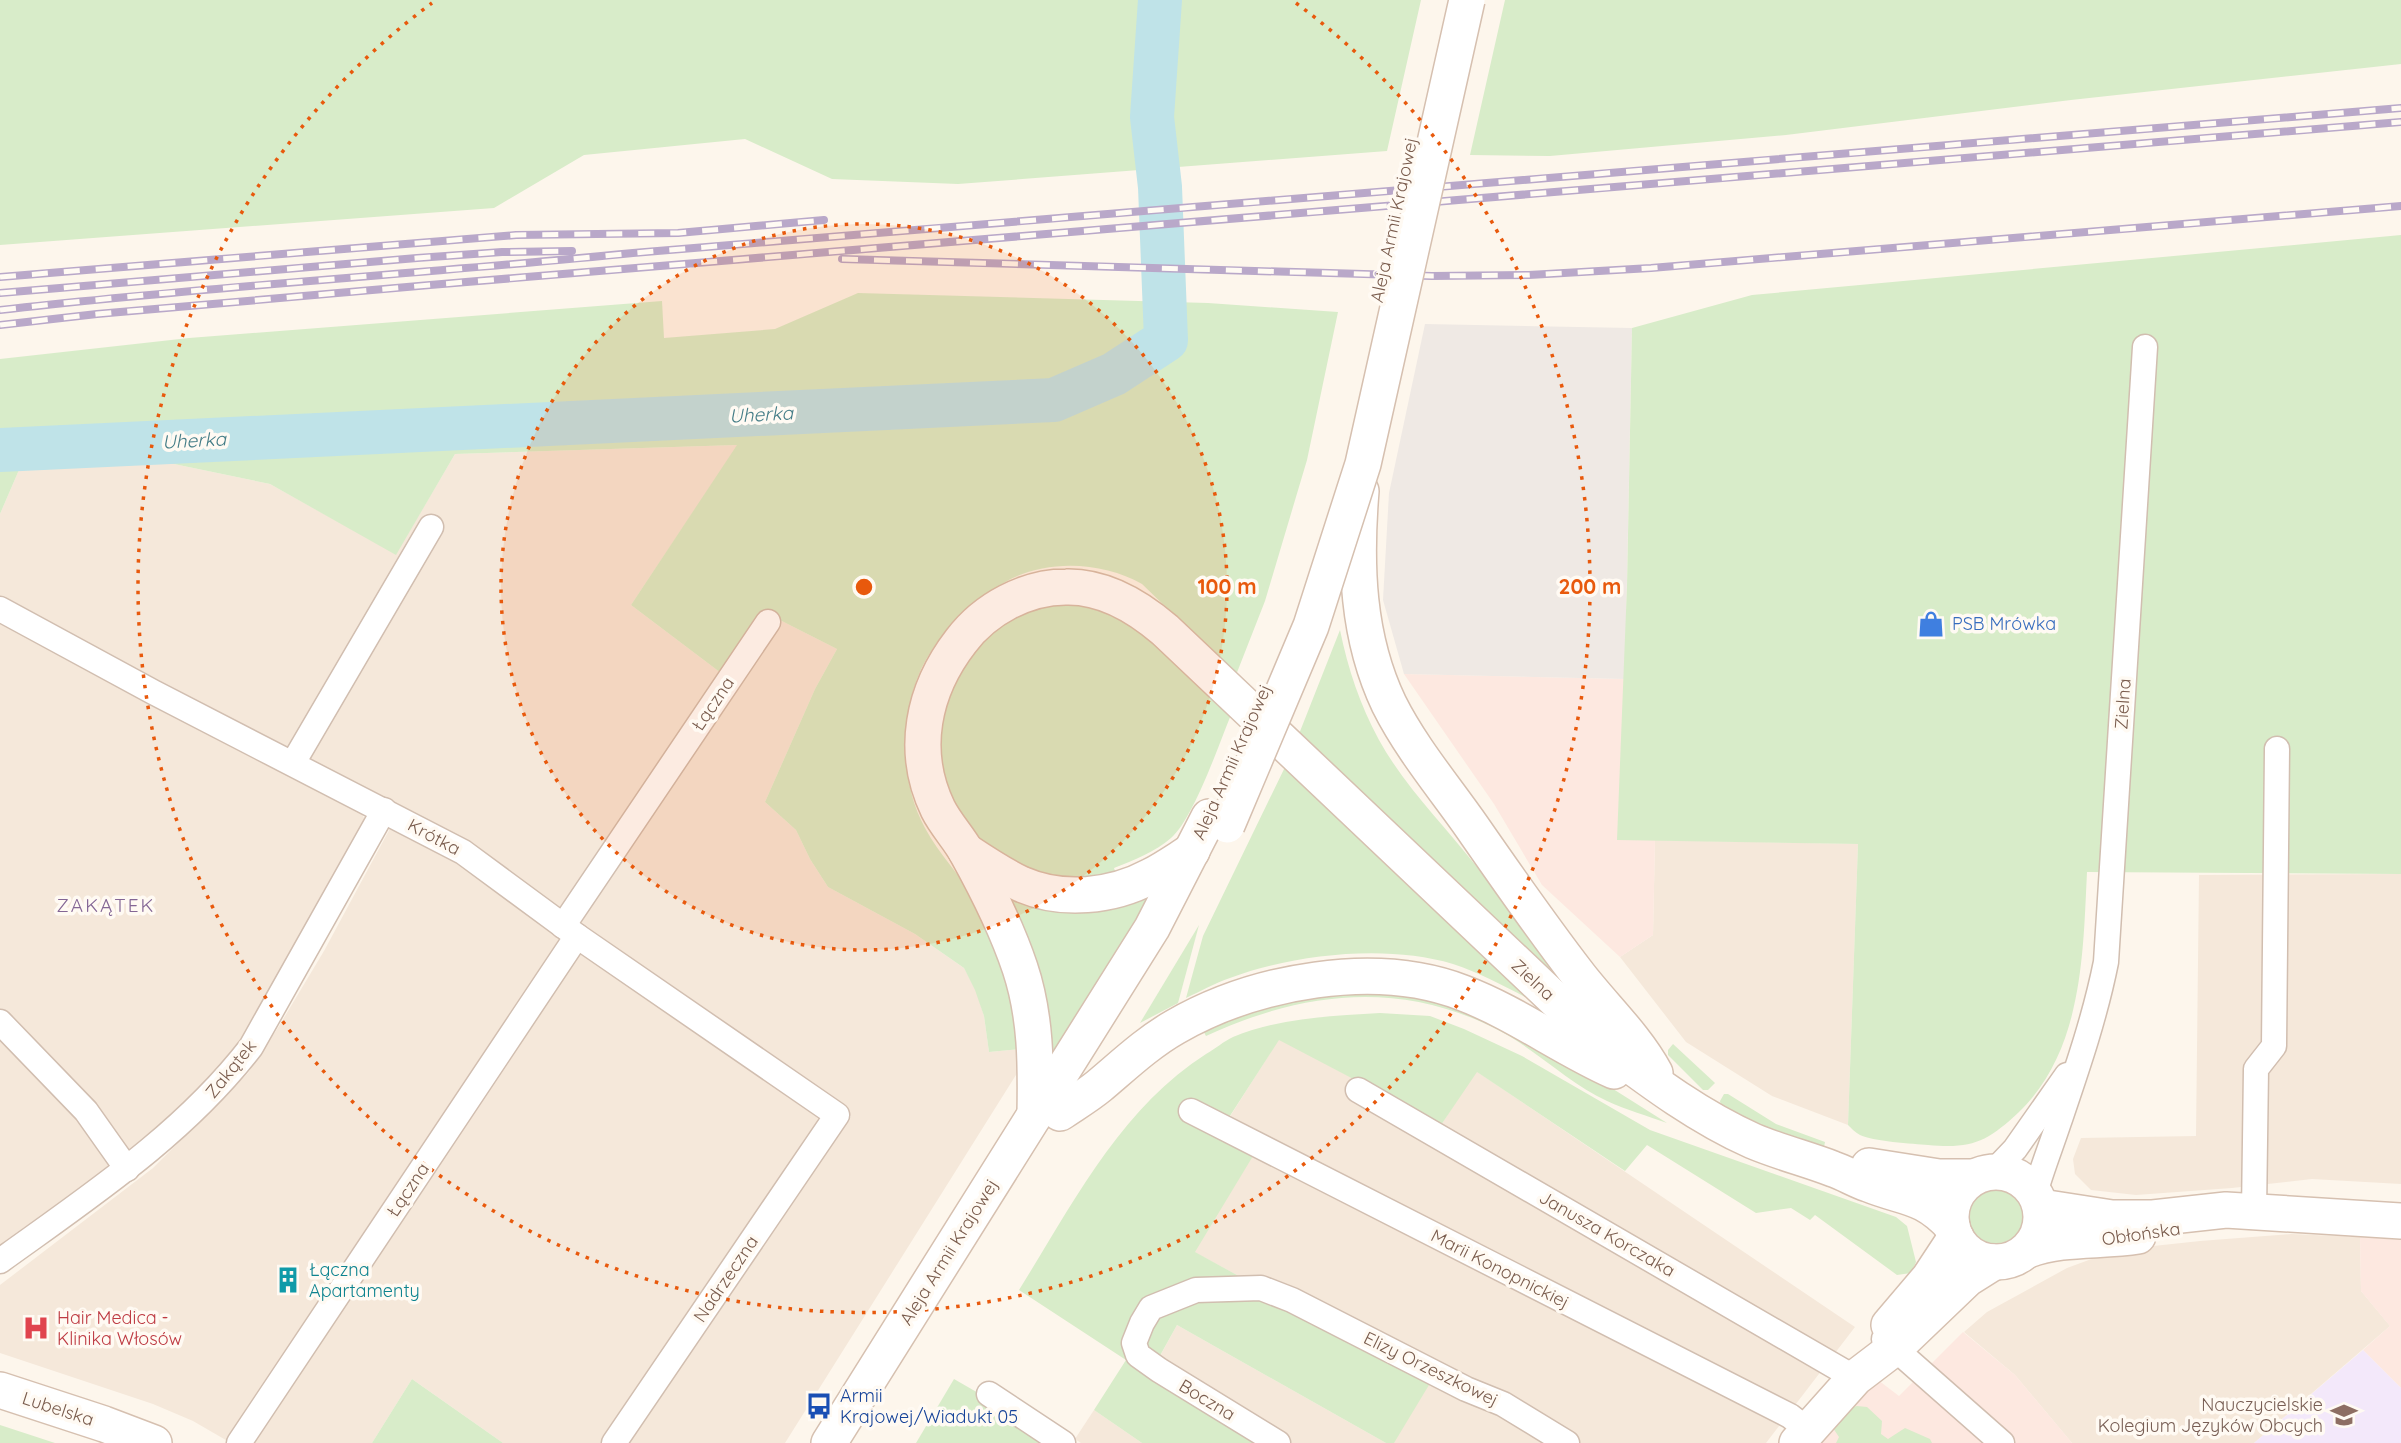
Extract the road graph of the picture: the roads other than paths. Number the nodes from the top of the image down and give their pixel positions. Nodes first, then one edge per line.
1 (1443, 0) edge
2 (1466, 0) edge
3 (2145, 347) dead end
4 (1363, 464) junction
5 (431, 527) dead end
6 (0, 609) edge
7 (768, 622) dead end
8 (2277, 749) dead end
9 (293, 764) junction
10 (384, 810) junction
11 (1218, 821) junction
12 (966, 851) junction
13 (1192, 851) junction
14 (570, 931) junction
15 (0, 1021) edge
16 (2081, 1058) junction
17 (1358, 1090) dead end
18 (1665, 1091) junction
19 (1191, 1111) dead end
20 (1048, 1114) junction
21 (837, 1115) joint
22 (127, 1169) junction
23 (1834, 1169) junction
24 (1984, 1174) junction
25 (2038, 1200) junction
26 (2254, 1212) junction
27 (2401, 1221) edge
28 (1954, 1232) junction
29 (2028, 1250) junction
30 (0, 1261) edge
31 (1994, 1262) junction
32 (1888, 1342) junction
33 (1171, 1378) joint
34 (1855, 1378) junction
35 (0, 1390) edge
36 (989, 1394) dead end
37 (1802, 1436) edge
38 (154, 1443) edge
39 (239, 1443) edge
40 (614, 1443) edge
41 (829, 1443) edge
42 (858, 1443) edge
43 (1063, 1443) edge
44 (1278, 1443) edge
45 (1567, 1443) edge
46 (2002, 1443) edge

1 - 11 main road, Aleja Armii Krajowej
2 - 4 main road, Aleja Armii Krajowej, bridge
3 - 16 street, Zielna
4 - 11 main road, Aleja Armii Krajowej, bridge
4 - 18 main road, bridge
5 - 9 street
6 - 9 street, Krótka
7 - 14 street, Łączna
8 - 26 street
9 - 10 street, Krótka
10 - 14 street, Krótka
10 - 22 street, Zakątek
11 - 13 main road, Aleja Armii Krajowej
11 - 20 main road, Aleja Armii Krajowej
12 - 13 main road
12 - 18 main road, Zielna
12 - 20 main road, Zielna
13 - 20 main road, Aleja Armii Krajowej
14 - 21 street, Krótka
14 - 39 street, Łączna
15 - 22 street
16 - 24 street, Zielna
16 - 25 street, Zielna
17 - 34 street, Janusza Korczaka
18 - 20 main road
18 - 23 main road, Zielna
19 - 37 street, Marii Konopnickiej
20 - 41 main road, Aleja Armii Krajowej
20 - 42 main road, Aleja Armii Krajowej
21 - 40 street, Nadrzeczna
22 - 30 street, Zakątek
23 - 24 main road, Zielna
23 - 28 main road, Zielna
24 - 25 main road
24 - 28 main road
25 - 26 main road, Obłońska
25 - 29 main road
26 - 27 main road, Obłońska
26 - 29 main road, Obłońska
28 - 31 main road
28 - 32 main road
29 - 31 main road
31 - 32 main road
32 - 34 main road
32 - 46 street
33 - 44 street, Boczna
33 - 45 street, Elizy Orzeszkowej
34 - 37 main road
35 - 38 main road, Lubelska
36 - 43 street

